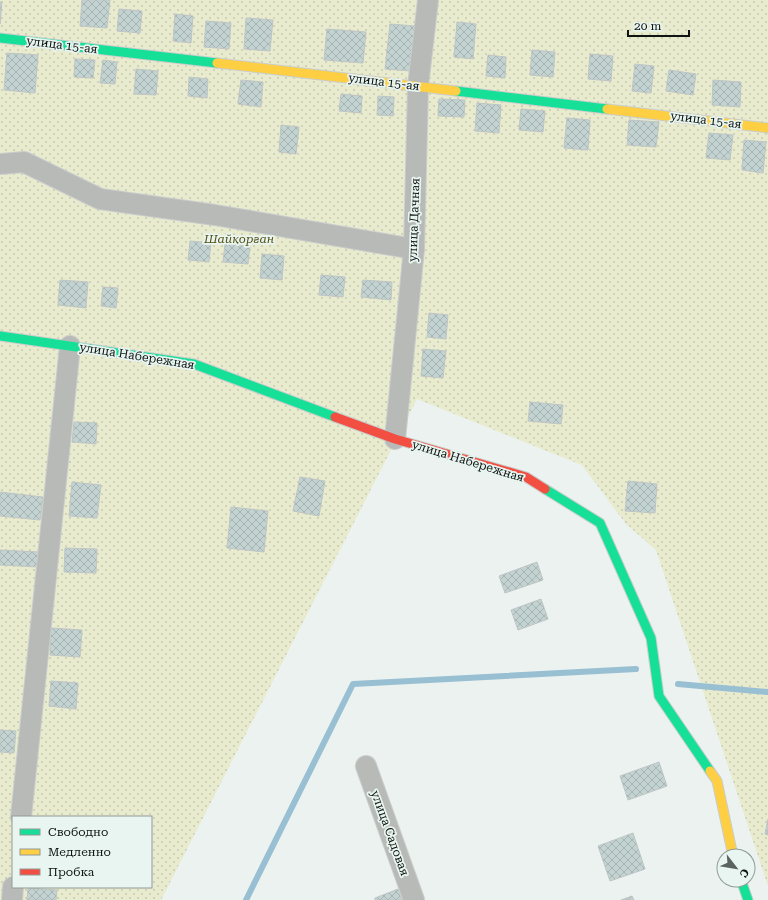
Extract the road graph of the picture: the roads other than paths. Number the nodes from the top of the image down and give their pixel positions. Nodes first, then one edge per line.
1 (428, 0) edge
2 (0, 38) edge
3 (418, 86) junction
4 (768, 128) edge
5 (0, 164) edge
6 (414, 249) junction
7 (0, 336) edge
8 (70, 346) junction
9 (395, 439) junction
10 (366, 766) dead end
11 (21, 816) edge
12 (731, 848) edge
13 (13, 888) edge
14 (744, 888) edge
15 (12, 900) edge
16 (414, 900) edge
17 (748, 900) edge

1 - 3 street, улица Дачная
2 - 3 street, улица 15-ая
3 - 4 street, улица 15-ая
3 - 6 street, улица Дачная
5 - 6 street
6 - 9 street, улица Дачная
7 - 8 street, улица Набережная
8 - 9 street, улица Набережная
8 - 11 street
9 - 12 street, улица Набережная
10 - 16 street, улица Садовая
13 - 15 street
14 - 17 street

